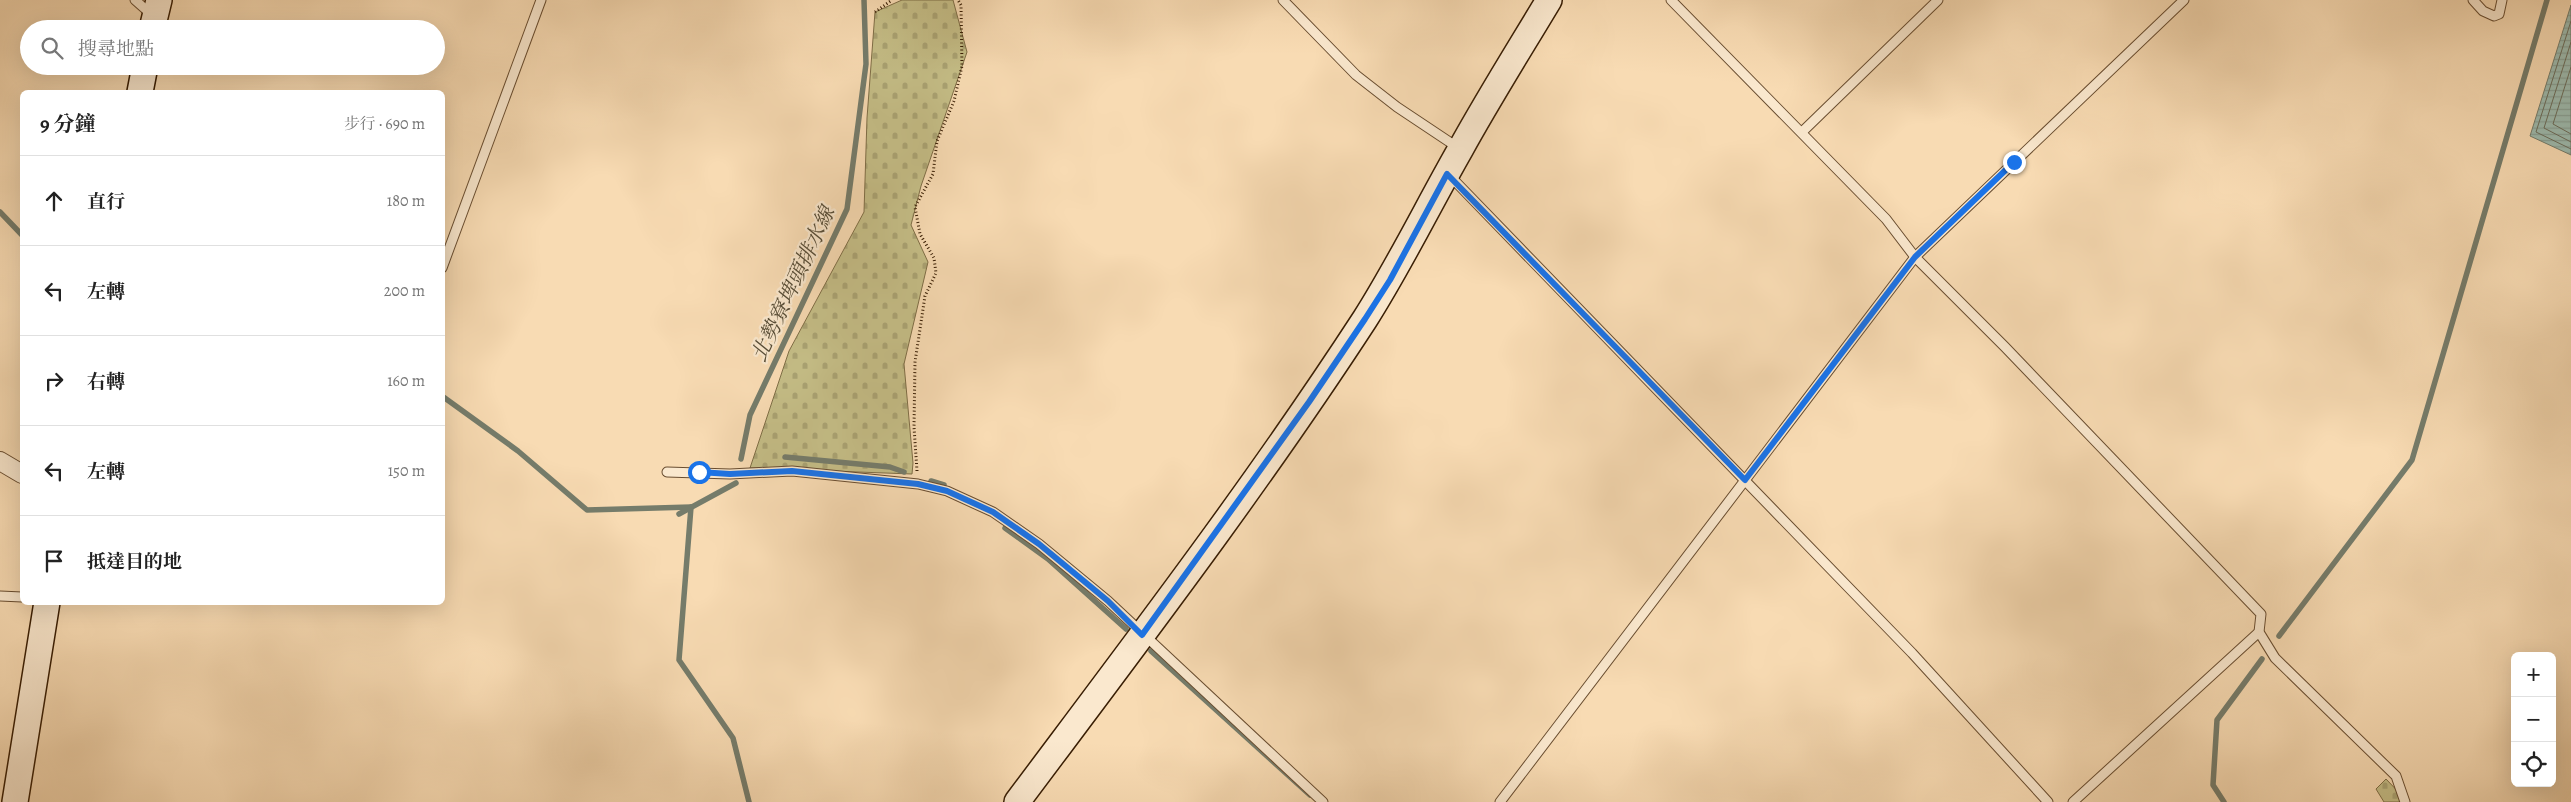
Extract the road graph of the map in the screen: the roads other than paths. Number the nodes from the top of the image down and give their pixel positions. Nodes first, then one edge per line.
1 (136, 0) edge
2 (541, 0) edge
3 (1283, 0) edge
4 (1549, 0) edge
5 (1671, 0) edge
6 (1938, 0) edge
7 (2184, 0) edge
8 (2473, 0) edge
9 (2502, 0) edge
10 (155, 15) edge
11 (143, 75) edge
12 (140, 90) edge
13 (1802, 132) junction
14 (1460, 149) junction
15 (1447, 174) junction
16 (1915, 257) junction
17 (445, 260) edge
18 (0, 461) edge
19 (667, 472) dead end
20 (20, 473) edge
21 (1745, 480) junction
22 (0, 596) edge
23 (20, 596) edge
24 (47, 605) edge
25 (2259, 632) junction
26 (1142, 635) junction
27 (15, 802) edge
28 (1017, 802) edge
29 (1323, 802) edge
30 (1500, 802) edge
31 (2048, 802) edge
32 (2073, 802) edge
33 (2405, 802) edge

1 - 10 lane
2 - 17 lane
3 - 14 lane
4 - 14 street
5 - 13 lane
6 - 13 lane
7 - 16 lane
8 - 9 lane
11 - 12 street
13 - 16 lane
14 - 15 street
15 - 21 lane
15 - 26 street
16 - 21 lane
16 - 25 lane
18 - 20 street
19 - 26 lane
21 - 30 lane
21 - 31 lane
22 - 23 lane
24 - 27 street
25 - 32 lane
25 - 33 lane
26 - 28 street
26 - 29 lane

